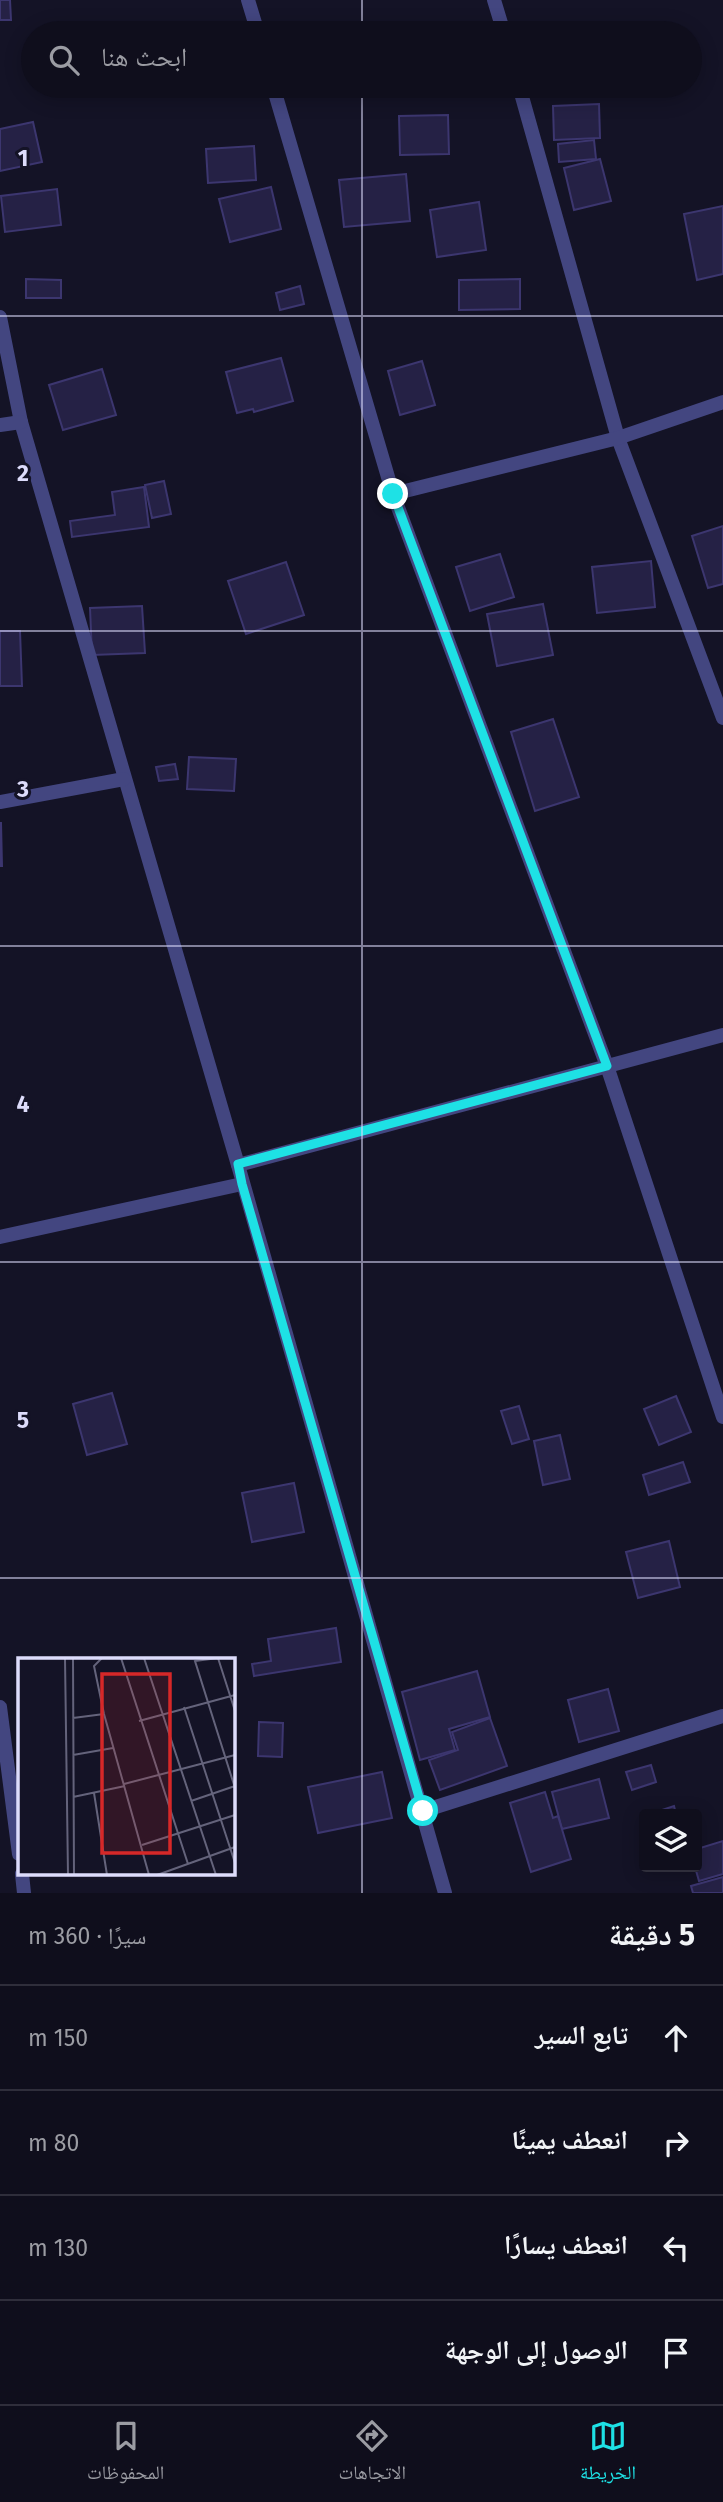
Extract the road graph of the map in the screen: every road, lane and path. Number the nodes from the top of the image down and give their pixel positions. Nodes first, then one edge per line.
1 (248, 0) edge
2 (494, 0) edge
3 (254, 21) edge
4 (500, 21) edge
5 (277, 98) edge
6 (522, 98) edge
7 (0, 317) edge
8 (723, 402) edge
9 (21, 422) junction
10 (0, 425) edge
11 (618, 438) junction
12 (393, 494) junction
13 (723, 718) edge
14 (124, 779) junction
15 (0, 802) edge
16 (723, 1035) edge
17 (607, 1066) junction
18 (238, 1164) junction
19 (242, 1184) junction
20 (0, 1237) edge
21 (723, 1417) edge
22 (0, 1707) edge
23 (723, 1716) edge
24 (423, 1811) junction
25 (18, 1846) edge
26 (445, 1893) edge

1 - 3 street
2 - 4 street
5 - 12 street
6 - 11 street
7 - 9 street
8 - 11 street
9 - 10 street
9 - 14 street
11 - 12 street
11 - 13 street
12 - 17 street
14 - 15 street
14 - 18 street
16 - 17 street
17 - 18 street
17 - 21 street
18 - 19 street
19 - 20 street
19 - 24 street
22 - 25 street
23 - 24 street
24 - 26 street

